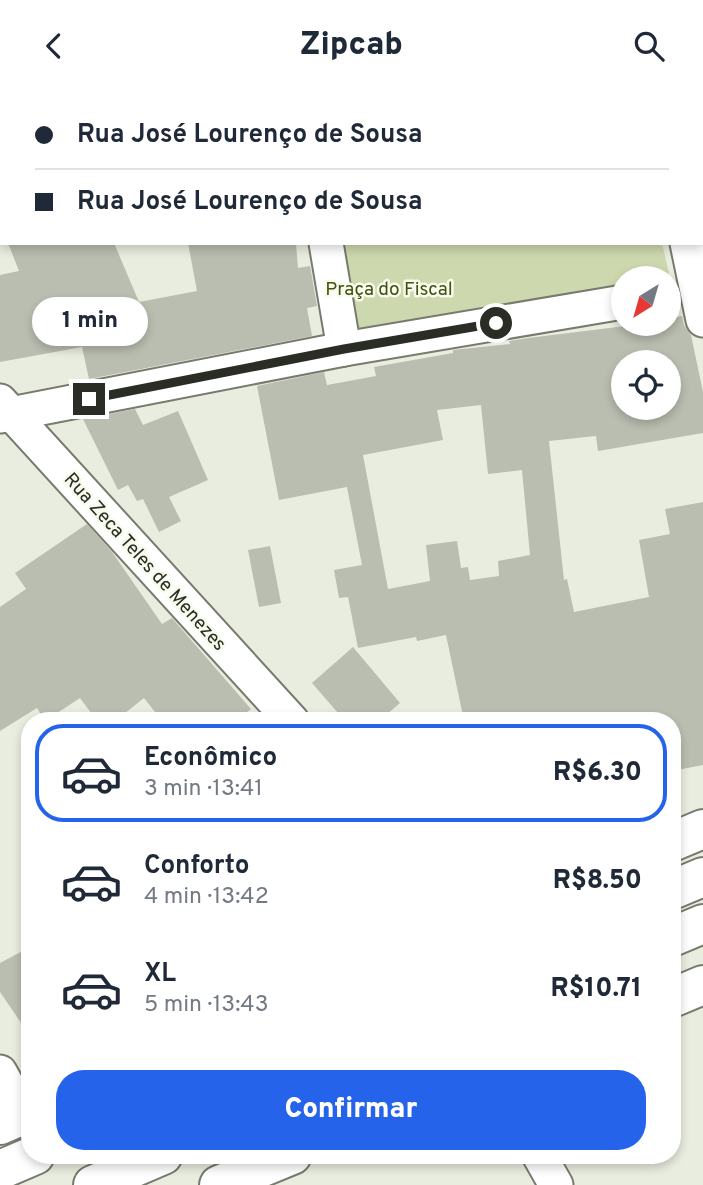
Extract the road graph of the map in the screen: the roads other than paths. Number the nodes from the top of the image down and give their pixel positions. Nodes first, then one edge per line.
1 (326, 245) edge
2 (687, 245) edge
3 (693, 298) edge
4 (611, 304) edge
5 (344, 349) junction
6 (4, 410) edge
7 (284, 712) edge
8 (703, 829) edge
9 (681, 838) edge
10 (703, 877) edge
11 (681, 886) edge
12 (703, 924) edge
13 (681, 933) edge
14 (703, 985) edge
15 (681, 994) edge
16 (0, 1072) edge
17 (18, 1117) edge
18 (21, 1161) edge
19 (142, 1164) edge
20 (270, 1164) edge
21 (544, 1164) edge
22 (0, 1170) edge
23 (93, 1185) edge
24 (219, 1185) edge
25 (556, 1185) edge

1 - 5 street
2 - 3 street
4 - 5 street
5 - 6 street
6 - 7 street, Rua Zeca Teles de Menezes
8 - 9 main road
10 - 11 main road
12 - 13 main road
14 - 15 main road
16 - 17 street
18 - 22 main road
19 - 23 main road
20 - 24 main road
21 - 25 street

